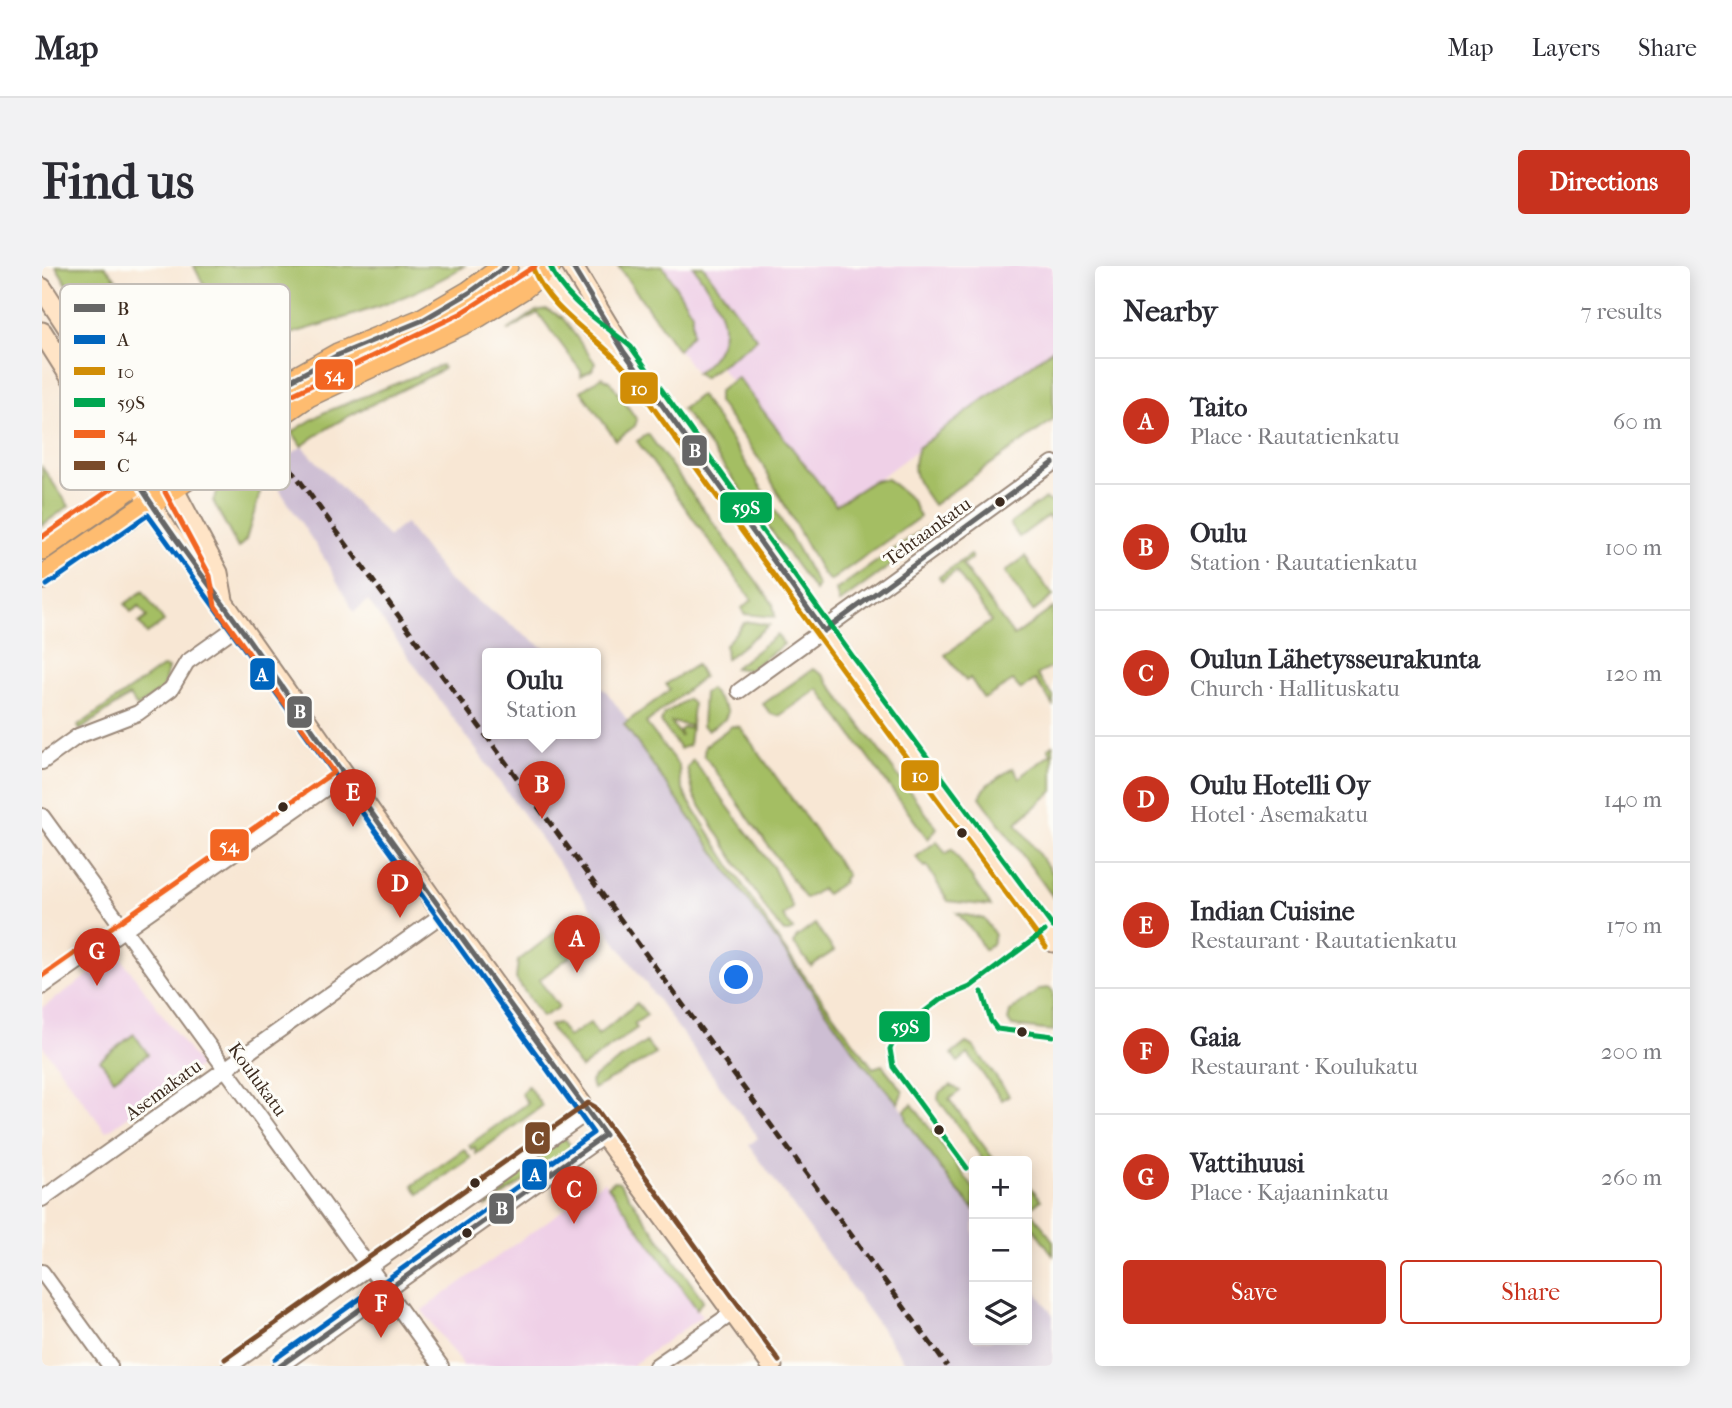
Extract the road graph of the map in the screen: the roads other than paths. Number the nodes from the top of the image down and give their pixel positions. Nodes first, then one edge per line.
1 (506, 266) edge
2 (572, 266) edge
3 (544, 268) edge
4 (42, 288) edge
5 (60, 315) edge
6 (42, 332) edge
7 (624, 352) junction
8 (60, 360) edge
9 (290, 381) edge
10 (290, 407) edge
11 (1052, 466) edge
12 (124, 490) edge
13 (142, 490) edge
14 (170, 490) edge
15 (174, 490) edge
16 (150, 503) junction
17 (42, 548) edge
18 (42, 578) edge
19 (223, 602) junction
20 (239, 625) junction
21 (824, 631) junction
22 (739, 691) dead end
23 (42, 762) edge
24 (346, 774) junction
25 (42, 816) edge
26 (443, 914) junction
27 (123, 929) junction
28 (1053, 942) edge
29 (42, 987) edge
30 (225, 1068) junction
31 (588, 1112) junction
32 (605, 1135) junction
33 (42, 1199) edge
34 (370, 1267) junction
35 (42, 1272) edge
36 (387, 1292) junction
37 (733, 1312) junction
38 (110, 1366) edge
39 (230, 1366) edge
40 (280, 1366) edge
41 (441, 1366) edge
42 (656, 1366) edge
43 (772, 1366) edge

1 - 9 main road
2 - 7 street
3 - 7 street
3 - 10 main road
4 - 5 street
6 - 8 street
7 - 21 street
11 - 21 street, Tehtaankatu
12 - 17 main road
13 - 16 street
14 - 16 main road
15 - 19 street
16 - 18 main road
16 - 19 street
19 - 20 street
20 - 23 street
20 - 24 street
21 - 22 street, Tehtaankatu
21 - 28 street
24 - 26 street
24 - 27 street
25 - 27 street, Koulukatu
26 - 30 street, Asemakatu
26 - 31 street
27 - 29 street
27 - 30 street, Koulukatu
30 - 33 street, Asemakatu
30 - 34 street, Koulukatu
31 - 32 street
31 - 34 street
32 - 36 street
32 - 37 street
34 - 36 street, Koulukatu
34 - 39 street
35 - 38 street
36 - 40 street
36 - 41 street, Koulukatu
37 - 42 street
37 - 43 street

